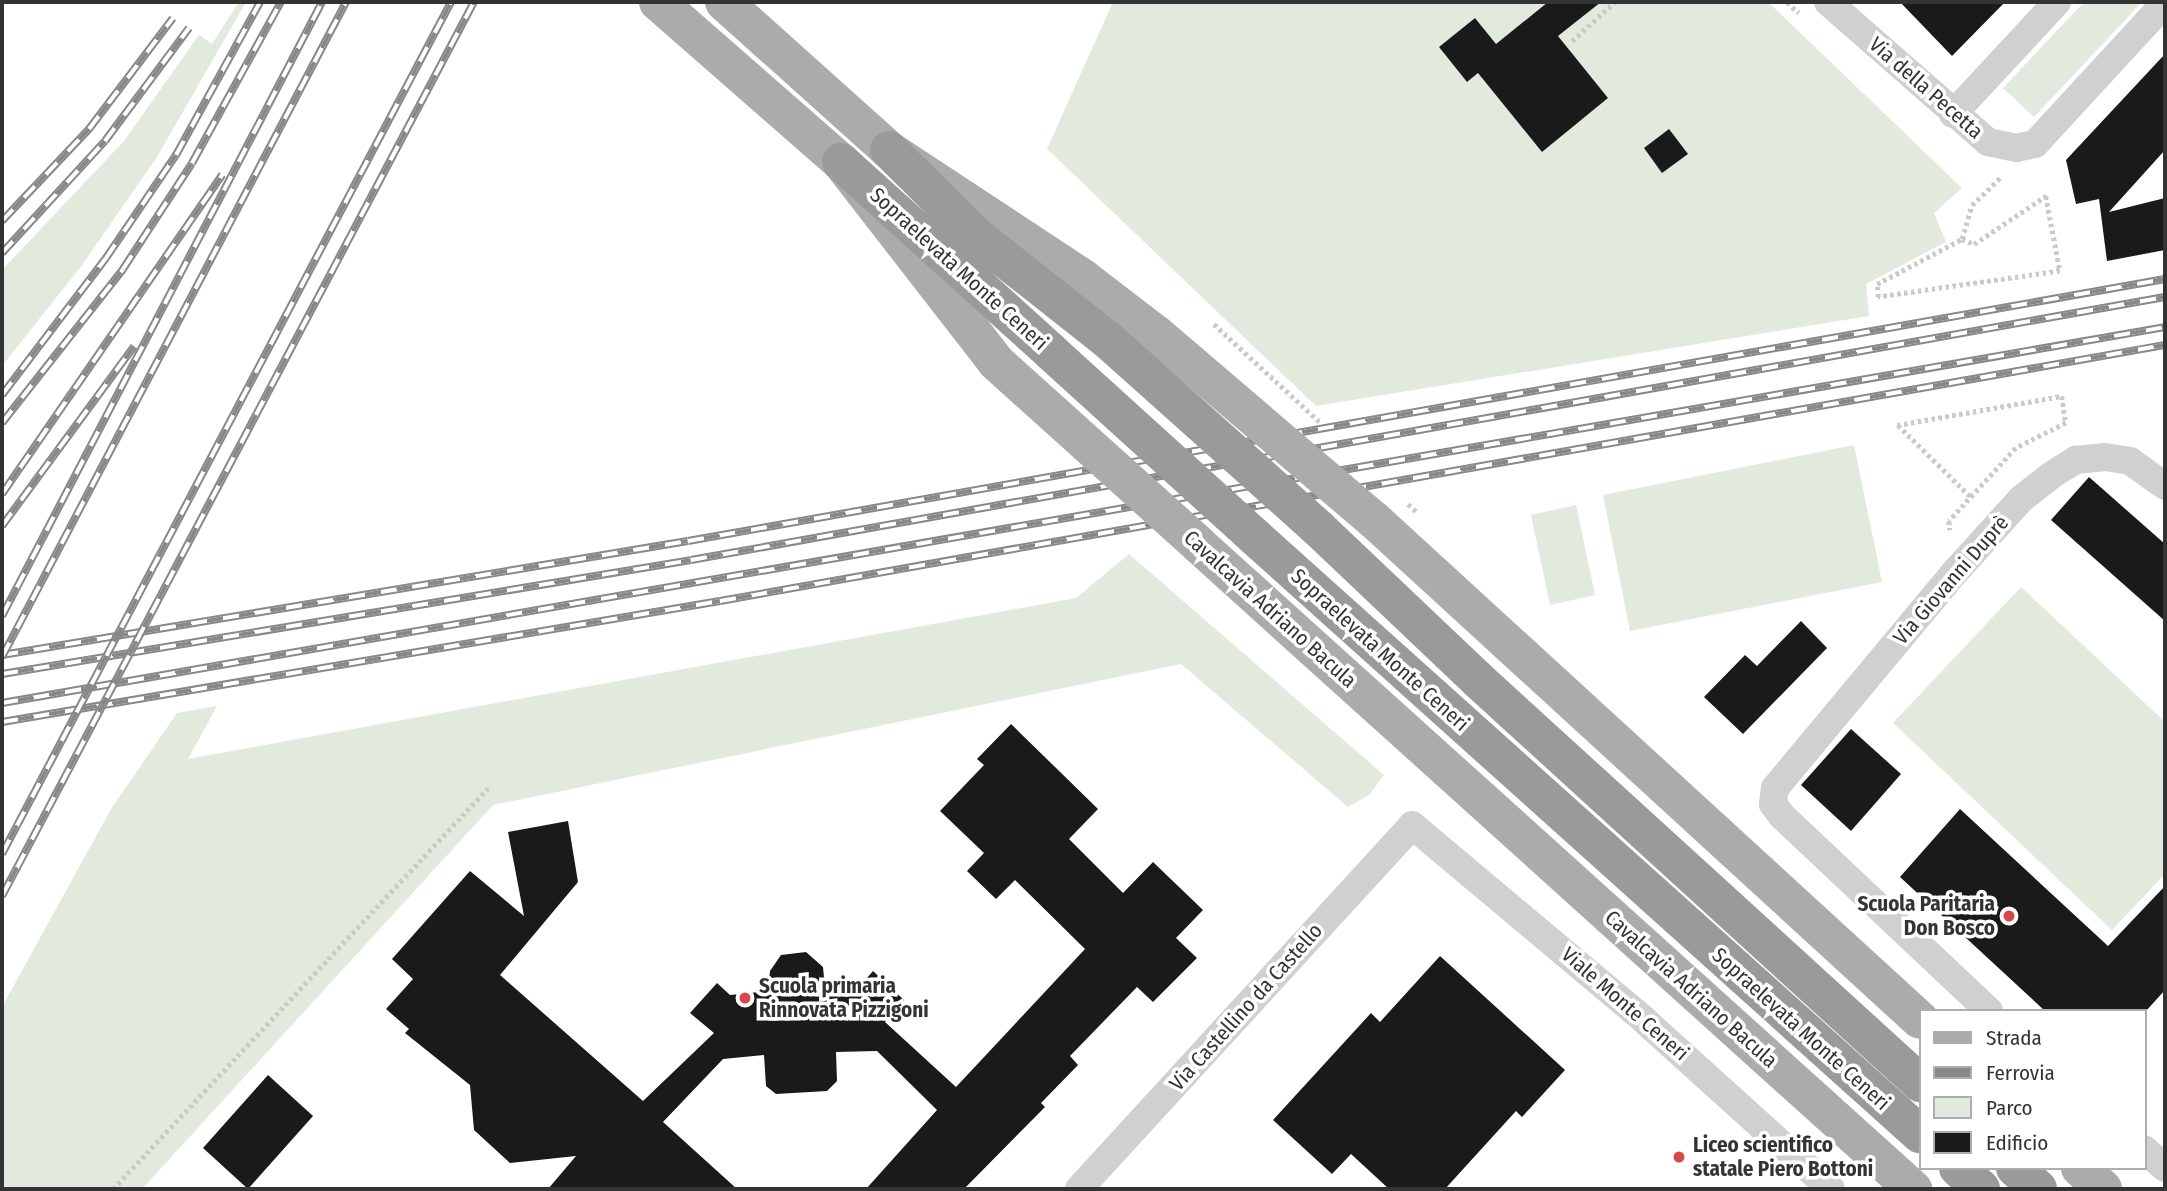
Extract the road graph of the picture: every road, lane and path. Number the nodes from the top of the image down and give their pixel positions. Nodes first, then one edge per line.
1 (658, 2) edge
2 (724, 2) edge
3 (1615, 2) edge
4 (1828, 2) edge
5 (2057, 2) edge
6 (2165, 3) edge
7 (1572, 40) dead end
8 (1953, 114) junction
9 (2035, 144) junction
10 (889, 150) junction
11 (841, 162) junction
12 (1962, 239) junction
13 (1214, 324) dead end
14 (1897, 425) joint
15 (1326, 428) dead end
16 (2165, 486) edge
17 (1386, 507) junction
18 (1418, 513) dead end
19 (488, 788) dead end
20 (1412, 825) joint
21 (1987, 1009) edge
22 (1918, 1018) edge
23 (1918, 1081) edge
24 (1918, 1132) edge
25 (2146, 1151) edge
26 (2165, 1168) edge
27 (1960, 1170) edge
28 (2017, 1170) edge
29 (2083, 1170) edge
30 (113, 1189) edge
31 (1079, 1189) edge
32 (1831, 1189) edge
33 (1913, 1189) edge
34 (1981, 1189) edge
35 (2038, 1189) edge
36 (2103, 1189) edge

1 - 11 main road, Cavalcavia Adriano Bacula
2 - 10 main road
3 - 7 path
4 - 8 street, Via della Pecetta
5 - 8 street
6 - 9 street
8 - 9 street, Via della Pecetta
9 - 12 path
10 - 17 main road, bridge
10 - 23 highway, Sopraelevata Monte Ceneri, bridge
11 - 24 highway, Sopraelevata Monte Ceneri, bridge
11 - 33 main road, Cavalcavia Adriano Bacula, bridge
12 - 12 path
13 - 15 path, bridge
14 - 14 path
16 - 21 street, Via Giovanni Duprè
17 - 18 path, bridge
17 - 22 main road
19 - 30 path
20 - 31 street, Via Castellino da Castello
20 - 32 street, Viale Monte Ceneri
25 - 26 street
27 - 34 highway
28 - 35 highway
29 - 36 main road

